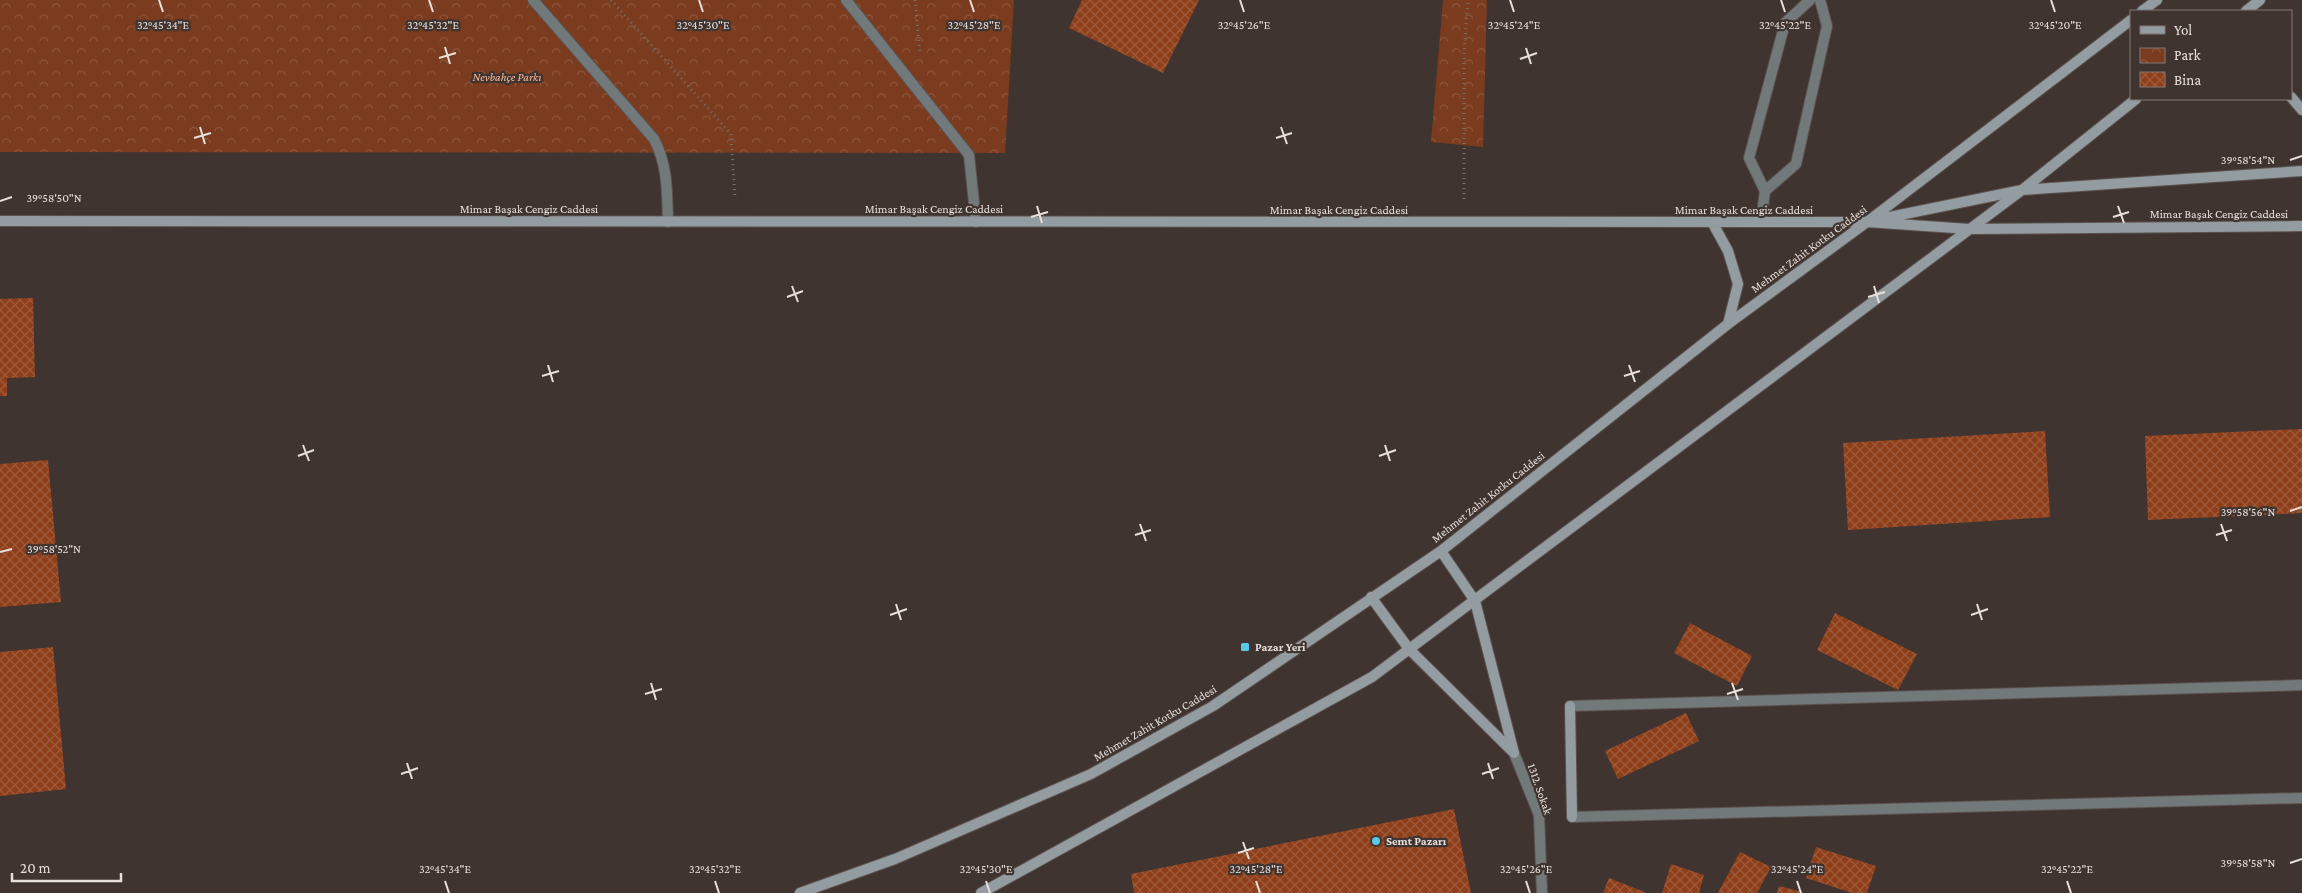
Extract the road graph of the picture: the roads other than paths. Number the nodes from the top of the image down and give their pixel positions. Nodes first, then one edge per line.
1 (533, 0) edge
2 (846, 0) edge
3 (1810, 0) edge
4 (1820, 0) edge
5 (2156, 0) edge
6 (2259, 4) edge
7 (2143, 10) edge
8 (2248, 10) edge
9 (2130, 21) edge
10 (2292, 98) edge
11 (2135, 100) edge
12 (2302, 110) edge
13 (2302, 171) edge
14 (2022, 190) junction
15 (1764, 191) junction
16 (0, 221) edge
17 (668, 222) junction
18 (976, 222) junction
19 (1712, 222) junction
20 (1761, 222) junction
21 (1867, 222) junction
22 (2302, 226) edge
23 (1970, 229) junction
24 (1728, 324) junction
25 (1441, 551) junction
26 (1371, 597) junction
27 (1474, 602) junction
28 (1409, 649) junction
29 (2302, 685) edge
30 (1514, 753) junction
31 (2302, 798) edge
32 (1001, 888) edge
33 (800, 893) edge
34 (981, 893) edge
35 (1542, 893) edge

1 - 17 street
2 - 18 street
3 - 15 street
4 - 15 street
5 - 7 street
6 - 8 street
9 - 21 street, Mehmet Zahit Kotku Caddesi
10 - 12 street
11 - 14 street
13 - 14 street, Mimar Başak Cengiz Caddesi
14 - 21 street, Mimar Başak Cengiz Caddesi
14 - 23 street
15 - 20 street
16 - 17 street, Mimar Başak Cengiz Caddesi
17 - 18 street, Mimar Başak Cengiz Caddesi
18 - 19 street, Mimar Başak Cengiz Caddesi
19 - 20 street, Mimar Başak Cengiz Caddesi
19 - 24 street
20 - 21 street, Mimar Başak Cengiz Caddesi
21 - 23 street, Mimar Başak Cengiz Caddesi
21 - 24 street, Mehmet Zahit Kotku Caddesi
22 - 23 street, Mimar Başak Cengiz Caddesi
23 - 27 street
24 - 25 street, Mehmet Zahit Kotku Caddesi
25 - 26 street, Mehmet Zahit Kotku Caddesi
25 - 27 street
26 - 28 street
26 - 33 street, Mehmet Zahit Kotku Caddesi
27 - 28 street
27 - 30 street
28 - 30 street
28 - 32 street
29 - 31 street
30 - 35 street, 1312. Sokak
32 - 34 street

